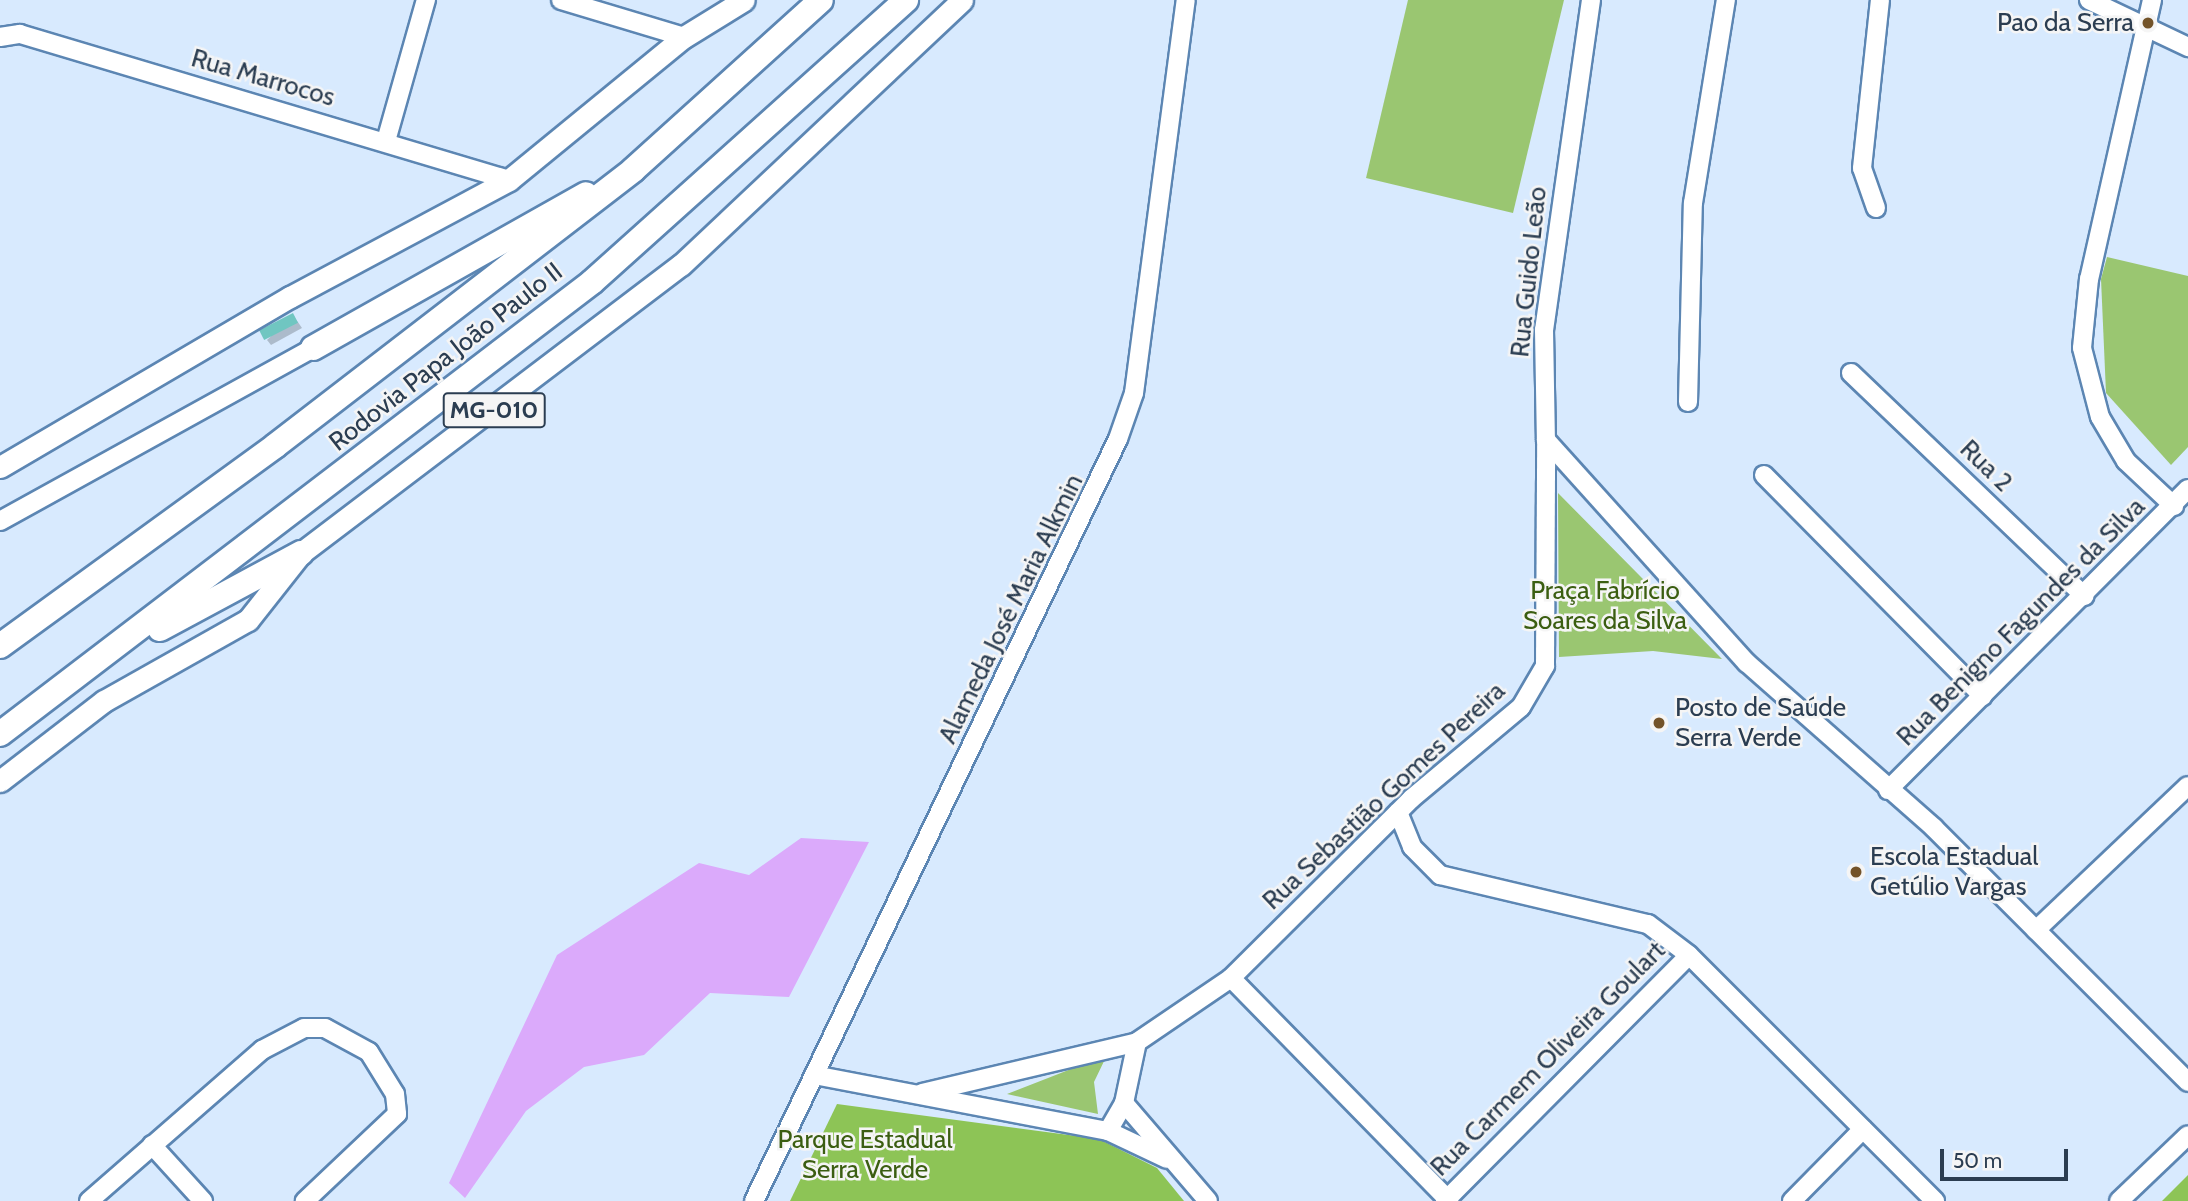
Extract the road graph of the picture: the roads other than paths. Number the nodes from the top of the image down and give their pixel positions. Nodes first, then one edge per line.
1 (426, 0) edge
2 (561, 0) edge
3 (744, 0) edge
4 (821, 0) edge
5 (906, 0) edge
6 (962, 0) edge
7 (1186, 0) edge
8 (1591, 0) edge
9 (1726, 0) edge
10 (1880, 0) edge
11 (2089, 0) edge
12 (2152, 0) edge
13 (2144, 26) junction
14 (0, 37) edge
15 (684, 37) junction
16 (2188, 47) edge
17 (386, 141) junction
18 (633, 170) junction
19 (509, 180) junction
20 (1876, 208) dead end
21 (313, 348) joint
22 (1851, 373) dead end
23 (1688, 402) dead end
24 (1546, 440) junction
25 (0, 467) edge
26 (1764, 475) dead end
27 (2188, 489) edge
28 (2174, 506) junction
29 (0, 521) edge
30 (301, 553) junction
31 (2084, 596) junction
32 (0, 646) edge
33 (89, 668) junction
34 (1983, 696) junction
35 (0, 734) edge
36 (0, 781) edge
37 (2188, 786) edge
38 (1888, 790) junction
39 (1398, 812) junction
40 (2036, 930) junction
41 (1689, 955) junction
42 (1231, 978) junction
43 (1137, 1042) junction
44 (814, 1075) junction
45 (1003, 1076) junction
46 (2188, 1082) edge
47 (922, 1093) junction
48 (1124, 1104) junction
49 (997, 1109) junction
50 (1863, 1129) junction
51 (1108, 1131) junction
52 (2188, 1135) edge
53 (152, 1145) junction
54 (1167, 1159) junction
55 (1447, 1200) edge
56 (89, 1201) edge
57 (203, 1201) edge
58 (305, 1201) edge
59 (754, 1201) edge
60 (1208, 1201) edge
61 (1792, 1201) edge
62 (1935, 1201) edge
63 (2119, 1201) edge

1 - 17 street
2 - 15 street
3 - 15 main road
4 - 18 highway, Rodovia Papa João Paulo II
5 - 33 highway, Rodovia Papa João Paulo II / MG-010
6 - 30 main road, MG-010
7 - 44 street, Alameda José Maria Alkmin
8 - 24 street, Rua Guido Leão
9 - 23 street
10 - 20 street
11 - 13 street
12 - 13 street
13 - 16 street
13 - 28 street
14 - 17 street, Rua Marrocos
15 - 19 main road
17 - 19 street, Rua Marrocos
18 - 21 highway
18 - 32 highway, Rodovia Papa João Paulo II
19 - 25 main road
21 - 29 street
22 - 31 street, Rua 2
24 - 38 street
24 - 39 street, Rua Sebastião Gomes Pereira
26 - 34 street
27 - 28 street, Rua Benigno Fagundes da Silva
28 - 31 street, Rua Benigno Fagundes da Silva
30 - 33 highway
30 - 36 main road, MG-010
31 - 34 street, Rua Benigno Fagundes da Silva
33 - 35 highway, Rodovia Papa João Paulo II / MG-010
34 - 38 street, Rua Benigno Fagundes da Silva
37 - 40 street
38 - 40 street
39 - 41 street
39 - 42 street, Rua Sebastião Gomes Pereira
40 - 46 street
41 - 50 street
41 - 55 street, Rua Carmem Oliveira Goulart
42 - 43 street, Rua Sebastião Gomes Pereira
42 - 55 street
43 - 45 street
43 - 48 street
44 - 47 street
44 - 59 street, Alameda José Maria Alkmin
45 - 47 street
45 - 49 street
47 - 49 street
48 - 51 street
48 - 54 street
49 - 51 street
50 - 61 street
50 - 62 street
51 - 54 street
52 - 63 street
53 - 56 street
53 - 57 street
53 - 58 street
54 - 60 street

